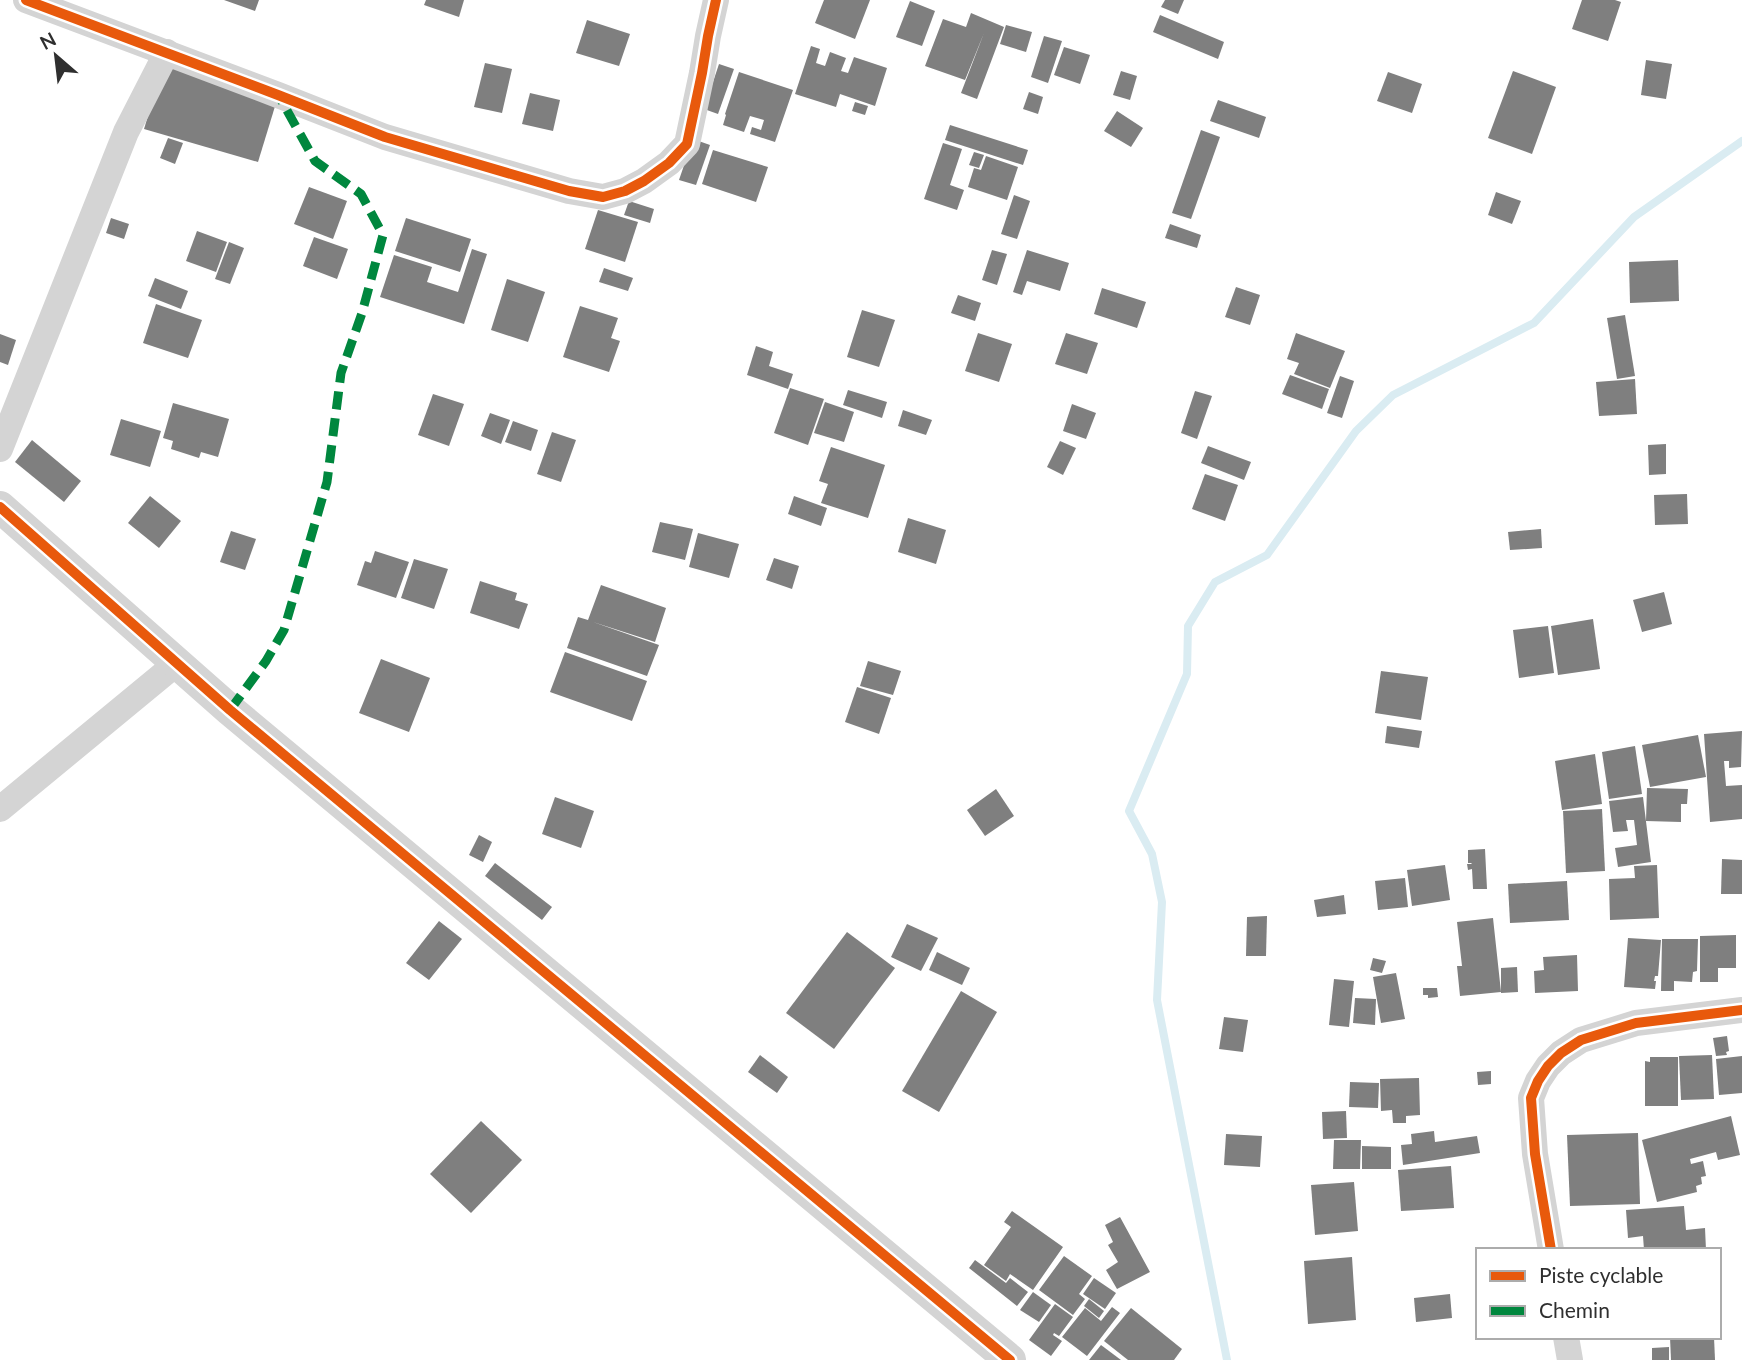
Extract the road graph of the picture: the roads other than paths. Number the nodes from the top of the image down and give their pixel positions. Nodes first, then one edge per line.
1 (26, 0) edge
2 (716, 0) edge
3 (167, 52) junction
4 (0, 449) edge
5 (0, 507) edge
6 (177, 663) junction
7 (0, 809) edge
8 (1742, 1010) edge
9 (1551, 1248) edge
10 (1566, 1339) edge
11 (1010, 1360) edge
12 (1570, 1360) edge

1 - 3 street
2 - 3 street
3 - 4 street
5 - 6 street
6 - 7 street
6 - 11 street
8 - 9 street
10 - 12 street

